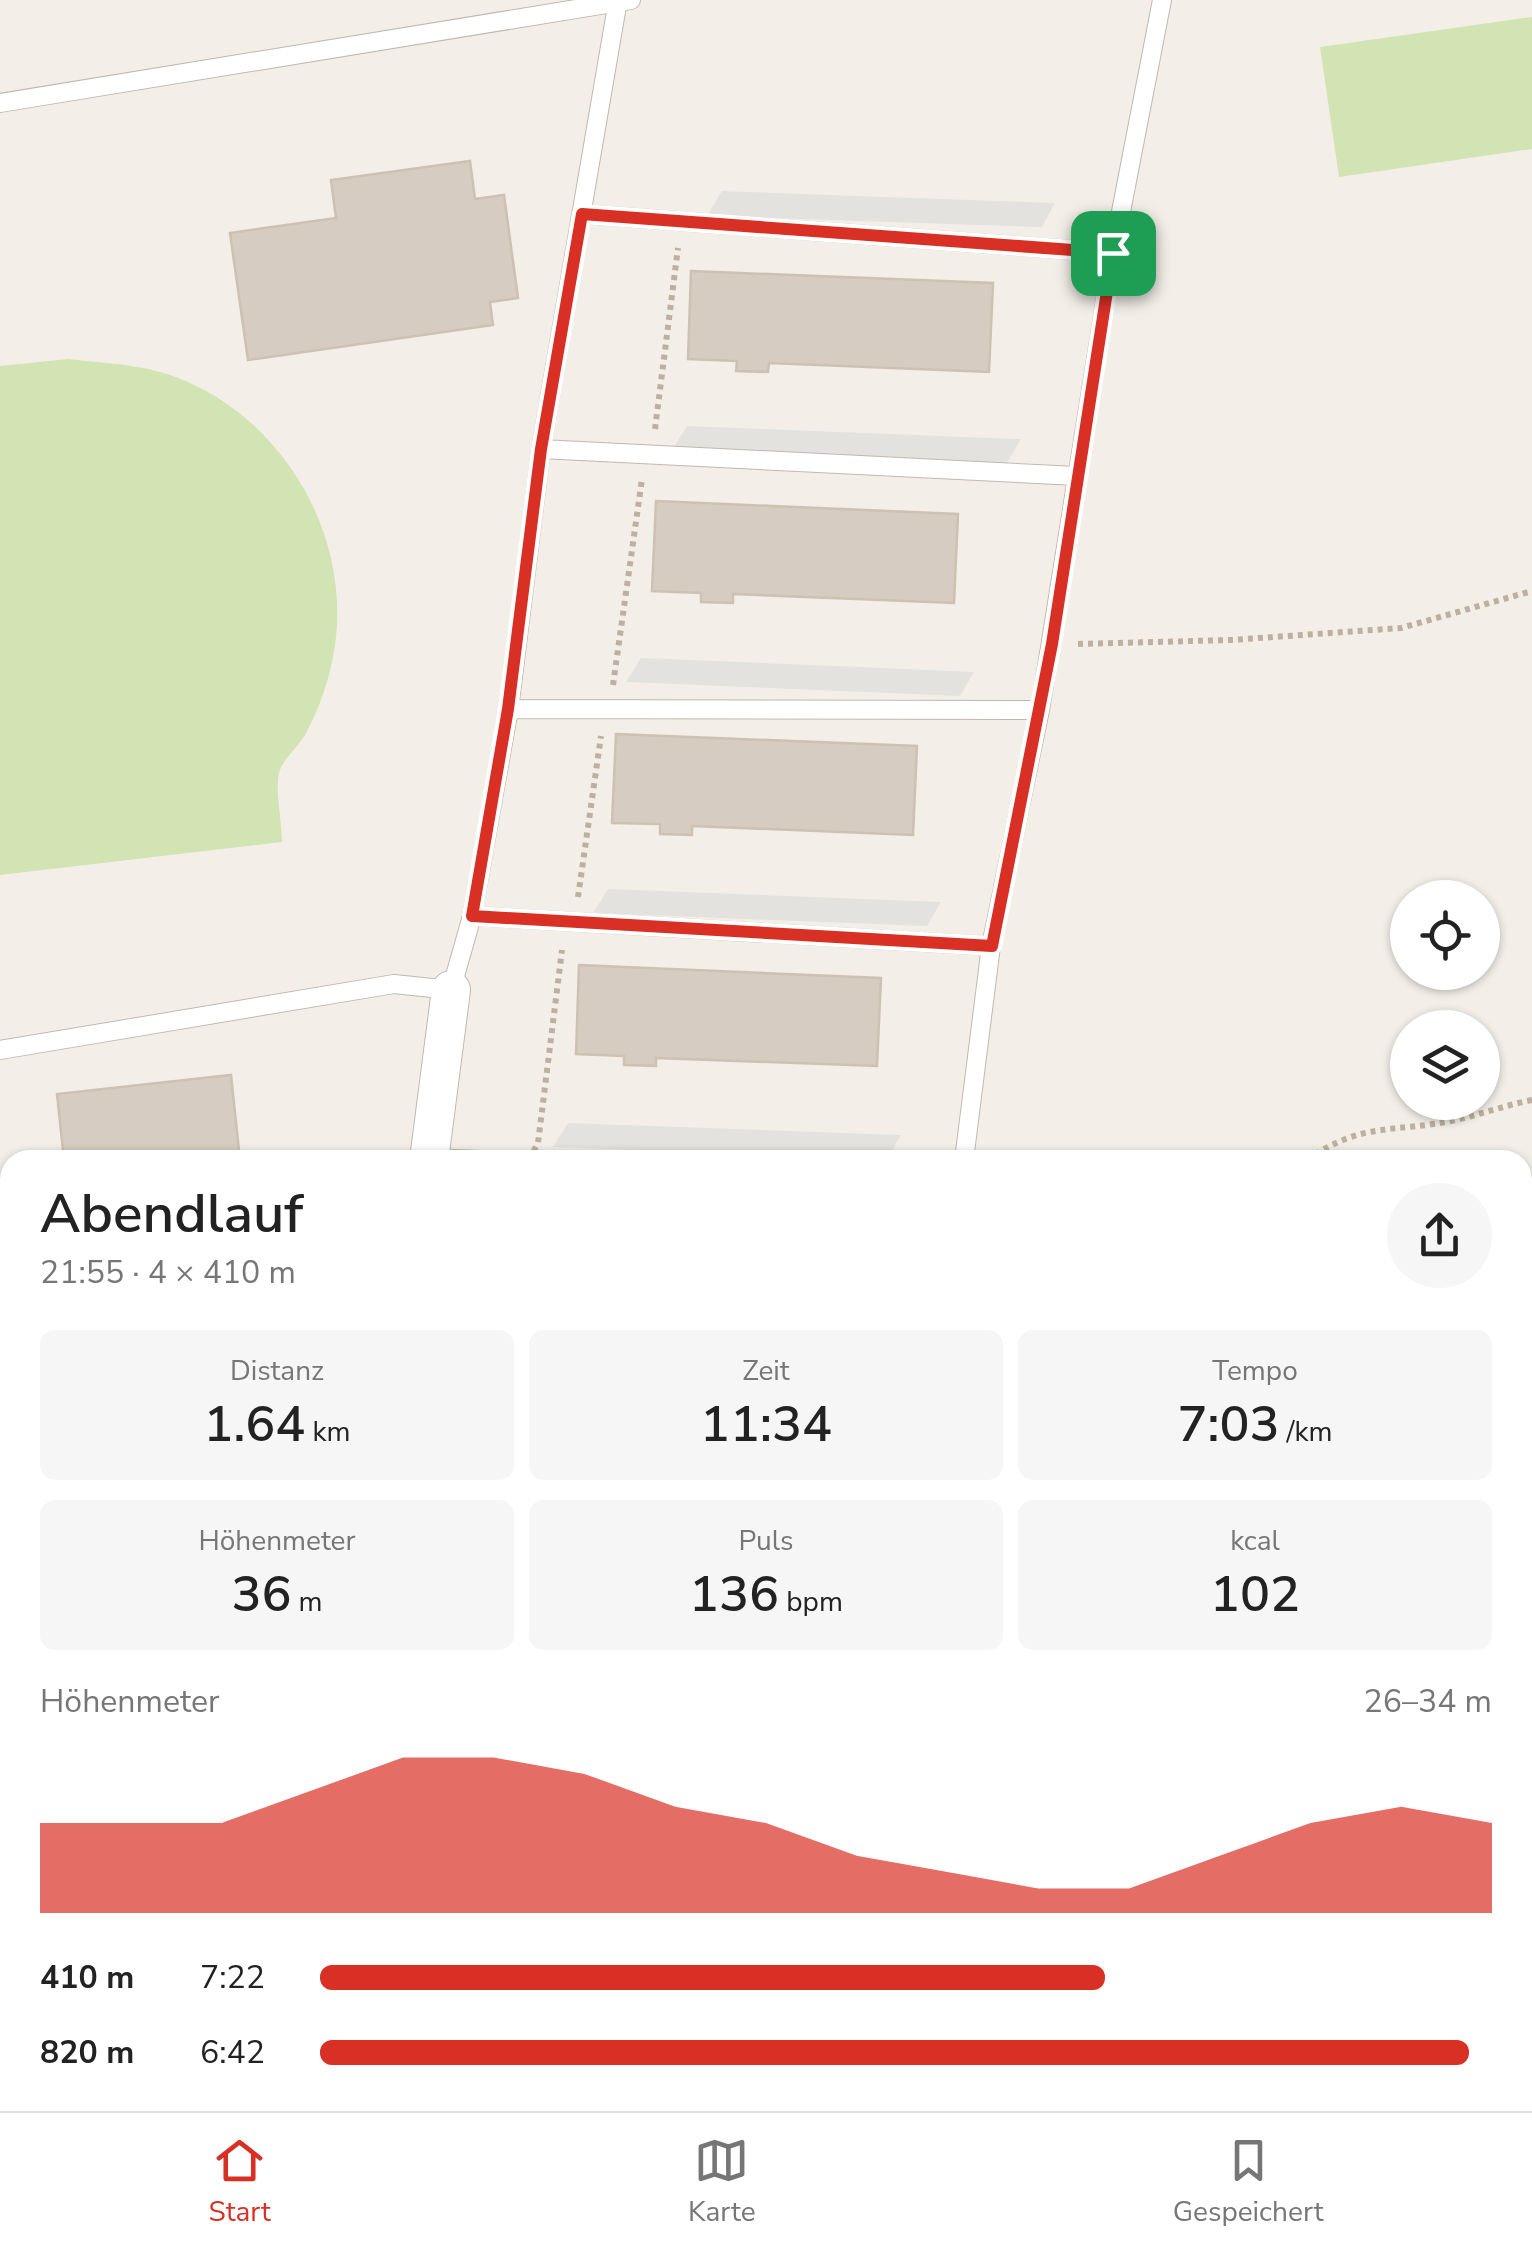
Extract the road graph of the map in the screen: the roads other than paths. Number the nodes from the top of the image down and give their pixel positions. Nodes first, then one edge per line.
1 (1162, 0) edge
2 (622, 1) edge
3 (0, 102) edge
4 (582, 214) junction
5 (1113, 253) junction
6 (541, 449) junction
7 (1077, 476) junction
8 (508, 709) junction
9 (1040, 710) junction
10 (472, 916) junction
11 (992, 946) junction
12 (451, 990) junction
13 (0, 1050) edge
14 (430, 1150) edge
15 (965, 1150) edge

1 - 5 lane
2 - 3 lane
2 - 4 lane
4 - 5 lane
4 - 6 lane
5 - 7 lane
6 - 7 lane
6 - 8 lane
7 - 9 lane
8 - 9 lane
8 - 10 lane
9 - 11 lane
10 - 11 lane
10 - 12 lane
11 - 15 lane
12 - 13 lane
12 - 14 street

